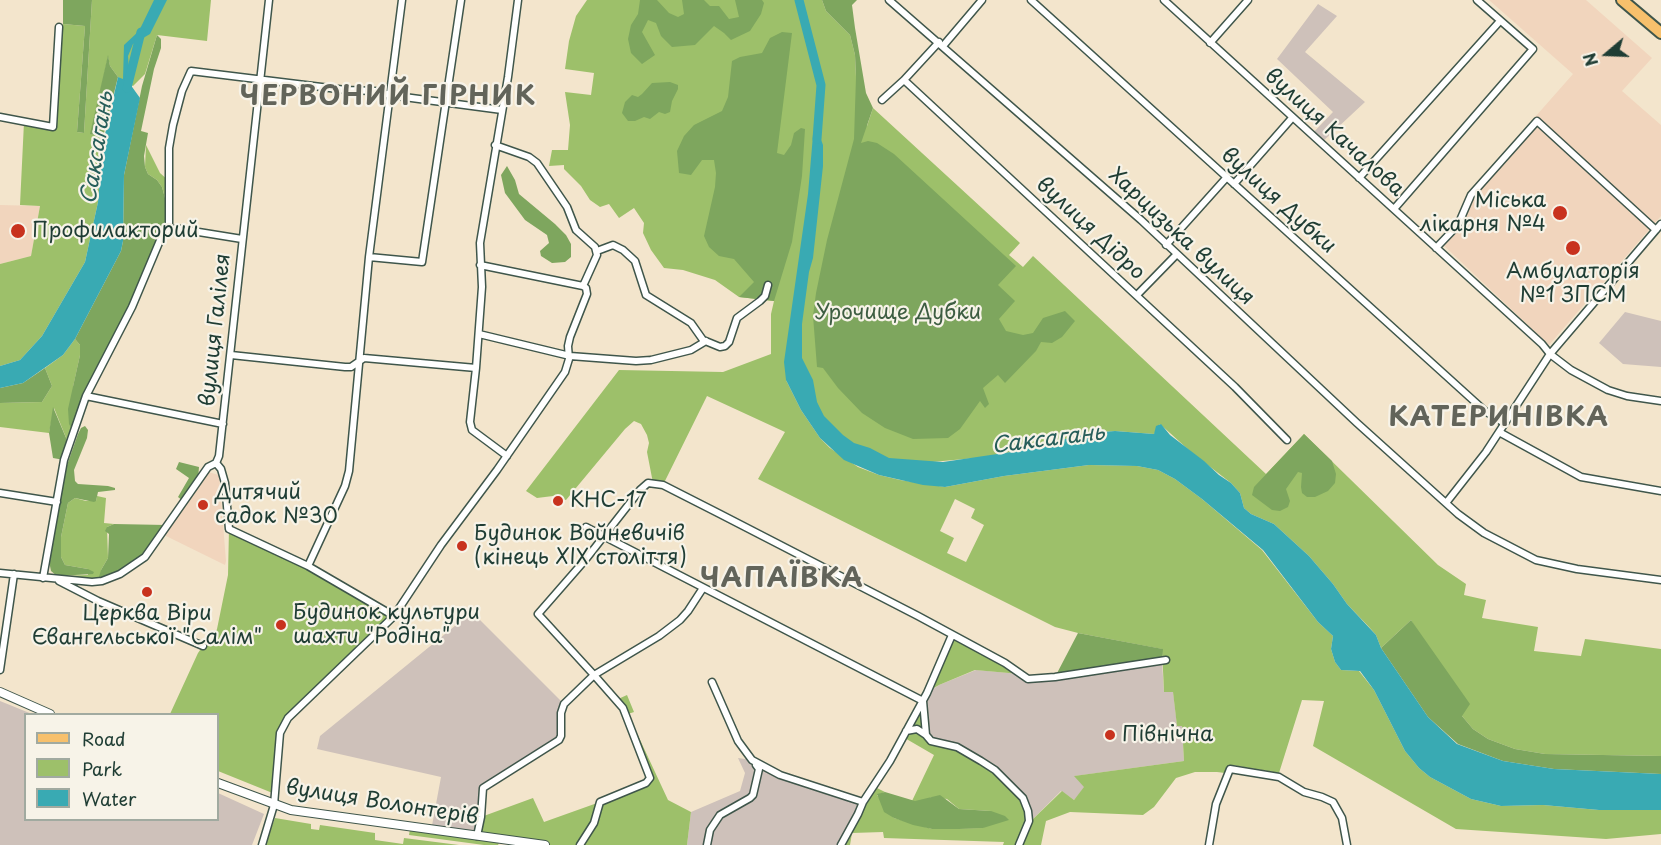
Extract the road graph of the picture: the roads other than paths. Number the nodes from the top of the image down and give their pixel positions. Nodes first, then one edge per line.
1 (269, 0) edge
2 (402, 0) edge
3 (461, 0) edge
4 (518, 0) edge
5 (889, 0) edge
6 (982, 0) edge
7 (1031, 0) edge
8 (1164, 0) edge
9 (1248, 0) edge
10 (1477, 0) edge
11 (1622, 0) edge
12 (1500, 21) junction
13 (59, 27) dead end
14 (1661, 33) edge
15 (1210, 43) junction
16 (941, 44) junction
17 (260, 80) junction
18 (904, 80) junction
19 (389, 95) junction
20 (882, 100) dead end
21 (446, 103) junction
22 (502, 110) junction
23 (0, 117) edge
24 (1292, 118) junction
25 (495, 145) junction
26 (1227, 177) junction
27 (1359, 178) junction
28 (1234, 184) junction
29 (1394, 208) junction
30 (1661, 224) edge
31 (169, 229) junction
32 (1656, 230) junction
33 (242, 239) junction
34 (1166, 245) junction
35 (1436, 248) junction
36 (597, 251) junction
37 (1176, 255) junction
38 (369, 256) junction
39 (480, 265) junction
40 (768, 285) dead end
41 (583, 286) junction
42 (1137, 295) junction
43 (479, 334) junction
44 (705, 341) junction
45 (1550, 354) junction
46 (231, 355) junction
47 (570, 356) junction
48 (358, 360) junction
49 (476, 368) junction
50 (86, 396) junction
51 (1661, 401) edge
52 (1504, 423) junction
53 (223, 424) junction
54 (1499, 432) junction
55 (1287, 440) dead end
56 (507, 456) junction
57 (216, 463) junction
58 (1661, 491) edge
59 (0, 493) edge
60 (57, 502) junction
61 (1446, 503) junction
62 (586, 527) dead end
63 (603, 536) junction
64 (308, 566) junction
65 (0, 573) edge
66 (14, 574) junction
67 (43, 578) junction
68 (58, 580) junction
69 (1661, 580) edge
70 (702, 588) junction
71 (394, 616) junction
72 (3, 633) edge
73 (952, 635) junction
74 (203, 646) dead end
75 (1166, 660) dead end
76 (0, 670) edge
77 (594, 675) junction
78 (712, 682) dead end
79 (0, 692) edge
80 (923, 701) junction
81 (48, 713) edge
82 (906, 731) junction
83 (926, 735) junction
84 (752, 760) junction
85 (219, 783) edge
86 (863, 802) junction
87 (274, 805) junction
88 (477, 836) junction
89 (262, 845) edge
90 (545, 845) edge
91 (580, 845) edge
92 (707, 845) edge
93 (841, 845) edge
94 (1019, 845) edge
95 (1209, 845) edge
96 (1347, 845) edge

1 - 17 street, вулиця Галілея
2 - 19 street
3 - 21 street
4 - 22 street
5 - 16 street, Харцизька вулиця
6 - 16 street
7 - 26 street, вулиця Дубки
8 - 15 street, вулиця Качалова
9 - 15 street
10 - 12 street
11 - 14 main road
12 - 27 street
12 - 29 street
13 - 23 street
15 - 24 street, вулиця Качалова
16 - 18 street
16 - 34 street, Харцизька вулиця
17 - 19 street
17 - 31 street
17 - 33 street, вулиця Галілея
18 - 20 street
18 - 42 street, вулиця Дідро
19 - 21 street
19 - 38 street
21 - 22 street
21 - 38 street
22 - 25 street
24 - 27 street, вулиця Качалова
24 - 28 street
25 - 36 street
25 - 39 street
26 - 28 street, вулиця Дубки
26 - 34 street
27 - 29 street, вулиця Качалова
28 - 52 street, вулиця Дубки
29 - 35 street, вулиця Качалова
30 - 32 street
31 - 33 street, вулиця Галілея
31 - 50 street
32 - 35 street
32 - 45 street
33 - 46 street, вулиця Галілея
34 - 37 street, Харцизька вулиця
35 - 45 street, вулиця Качалова
36 - 41 street
36 - 44 street
37 - 42 street
37 - 61 street, Харцизька вулиця
38 - 48 street
39 - 41 street
39 - 43 street
40 - 44 street
41 - 47 street
42 - 55 street, вулиця Дідро
43 - 47 street
43 - 49 street
44 - 47 street
45 - 51 street, вулиця Качалова
45 - 52 street
46 - 48 street
46 - 53 street, вулиця Галілея
47 - 56 street
48 - 49 street
48 - 64 street
49 - 56 street
50 - 53 street, вулиця Галілея
50 - 60 street
52 - 54 street
53 - 57 street, вулиця Галілея
54 - 58 street
54 - 61 street
56 - 71 street
57 - 64 street
57 - 68 street
59 - 60 street
60 - 67 street
61 - 69 street, Харцизька вулиця
62 - 63 street
63 - 70 street
63 - 73 street
63 - 77 street
64 - 71 street
65 - 66 street
66 - 67 street
66 - 72 street
67 - 68 street
68 - 74 street
70 - 77 street
70 - 80 street
71 - 87 street
72 - 76 street
73 - 75 street
73 - 80 street
77 - 88 street
77 - 91 street
78 - 84 street
79 - 81 street
80 - 82 street
80 - 83 street
82 - 83 street
82 - 86 street
83 - 94 street
84 - 86 street
84 - 92 street
85 - 87 street, вулиця Волонтерів
86 - 93 street
87 - 88 street, вулиця Волонтерів
87 - 89 street
88 - 90 street, вулиця Волонтерів
95 - 96 street

